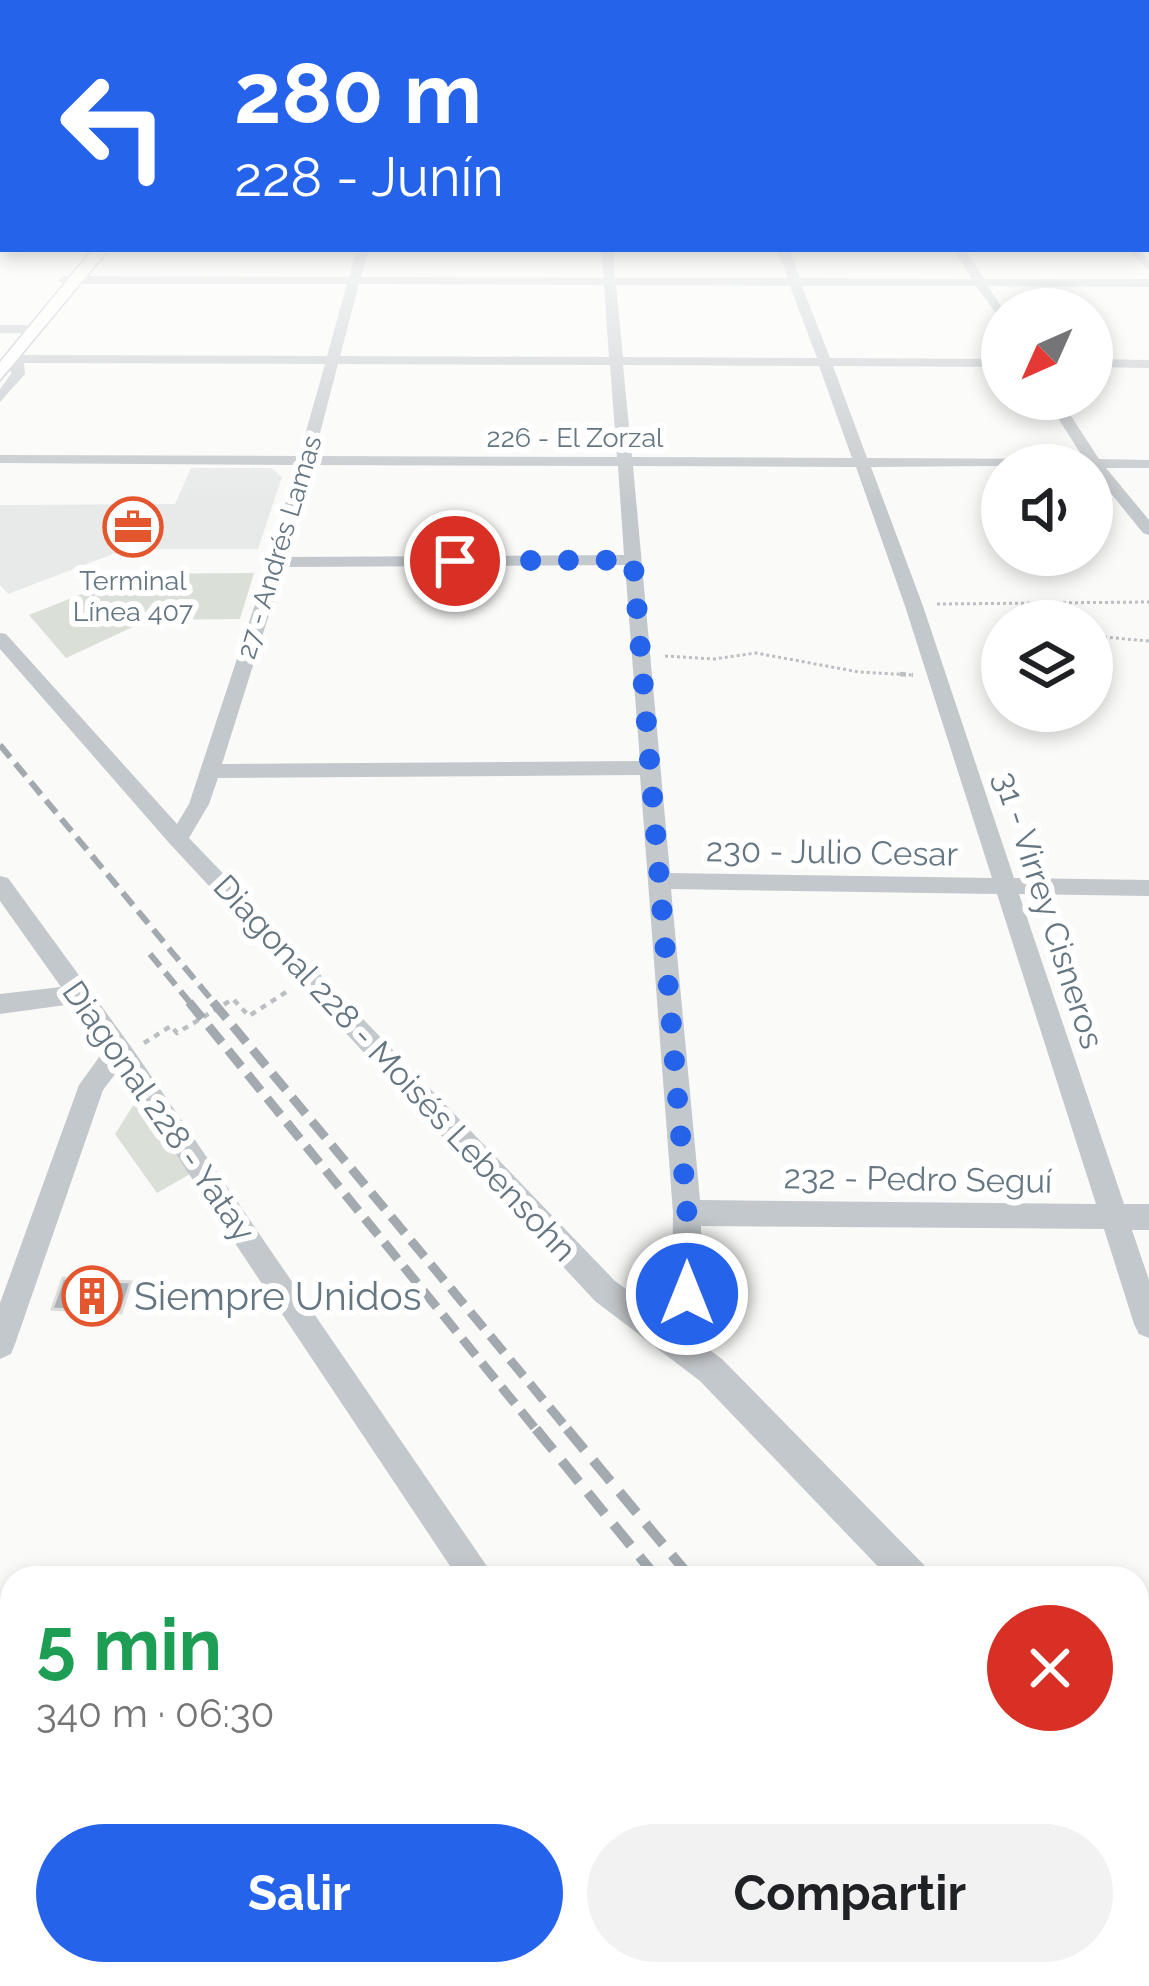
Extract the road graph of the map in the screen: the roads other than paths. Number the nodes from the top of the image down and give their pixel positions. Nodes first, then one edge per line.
1 (32, 323) edge
2 (35, 323) edge
3 (342, 323) edge
4 (614, 323) edge
5 (809, 323) edge
6 (0, 328) edge
7 (26, 329) junction
8 (4, 360) edge
9 (332, 360) junction
10 (618, 362) junction
11 (824, 362) junction
12 (981, 363) edge
13 (1113, 364) edge
14 (1149, 364) edge
15 (0, 374) edge
16 (0, 398) edge
17 (0, 460) edge
18 (306, 460) junction
19 (624, 462) junction
20 (858, 462) junction
21 (981, 463) edge
22 (1113, 464) edge
23 (1149, 464) edge
24 (1113, 486) edge
25 (1149, 530) edge
26 (633, 560) junction
27 (277, 562) junction
28 (0, 638) edge
29 (648, 768) junction
30 (209, 771) junction
31 (178, 839) junction
32 (658, 881) junction
33 (0, 884) edge
34 (1149, 888) edge
35 (1010, 889) junction
36 (78, 994) junction
37 (0, 1004) edge
38 (119, 1050) junction
39 (687, 1213) junction
40 (1149, 1217) edge
41 (1113, 1218) junction
42 (9, 1292) edge
43 (1149, 1324) edge
44 (676, 1342) junction
45 (0, 1344) edge
46 (470, 1566) edge
47 (901, 1566) edge

1 - 7 main road
2 - 8 main road
3 - 9 street, 27 - Andrés Lamas
4 - 10 street
5 - 11 street, 31 - Virrey Cisneros
6 - 7 street
7 - 8 main road
8 - 9 street
8 - 15 main road
8 - 16 street
9 - 10 street
9 - 18 street, 27 - Andrés Lamas
10 - 11 street
10 - 19 street
11 - 12 street
11 - 20 street, 31 - Virrey Cisneros
13 - 14 street
17 - 18 street, 226 - El Zorzal
18 - 19 street, 226 - El Zorzal
18 - 27 street, 27 - Andrés Lamas
19 - 20 street, 226 - El Zorzal
19 - 26 street
20 - 21 street, 226 - El Zorzal
20 - 35 street, 31 - Virrey Cisneros
22 - 23 street, 226 - El Zorzal
24 - 25 street
26 - 27 street
26 - 29 street
27 - 30 street, 27 - Andrés Lamas
28 - 31 street, Diagonal 228 - Moisés Lebensohn
29 - 30 street
29 - 32 street
30 - 31 street, 27 - Andrés Lamas
31 - 44 street, Diagonal 228 - Moisés Lebensohn
32 - 35 street, 230 - Julio Cesar
32 - 39 street
33 - 36 street, Diagonal 228 - Yatay
34 - 35 street, 230 - Julio Cesar
35 - 41 street, 31 - Virrey Cisneros
36 - 37 street
36 - 38 street, Diagonal 228 - Yatay
38 - 42 street
38 - 46 street, Diagonal 228 - Yatay
39 - 41 street, 232 - Pedro Seguí
39 - 44 street
40 - 41 street, 232 - Pedro Seguí
41 - 43 street, 31 - Virrey Cisneros
42 - 45 street
44 - 47 street, Diagonal 228 - Moisés Lebensohn

